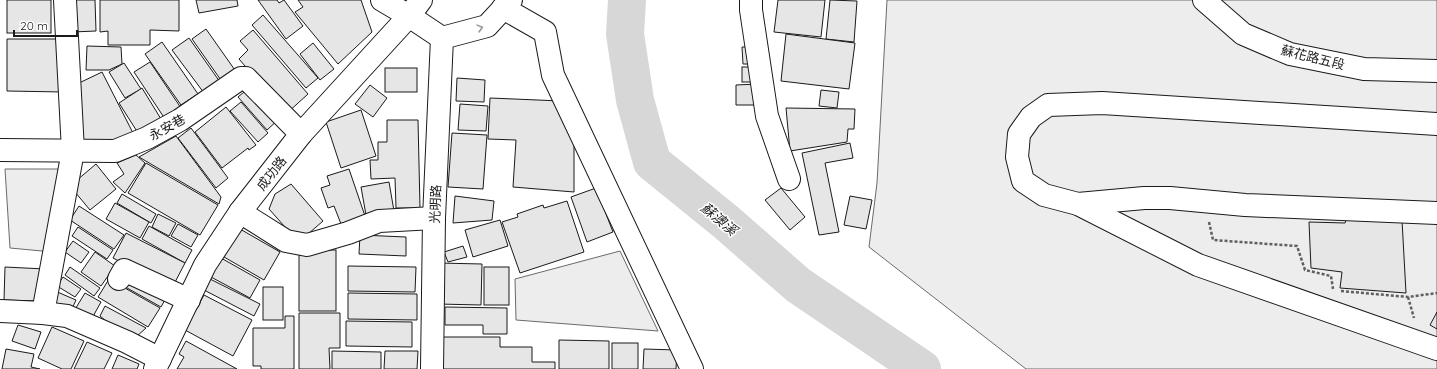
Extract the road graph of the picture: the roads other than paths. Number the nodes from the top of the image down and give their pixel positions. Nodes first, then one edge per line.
1 (66, 0) edge
2 (382, 0) edge
3 (751, 0) edge
4 (1204, 0) edge
5 (507, 4) edge
6 (415, 8) edge
7 (442, 38) junction
8 (1437, 71) edge
9 (1437, 124) edge
10 (301, 134) junction
11 (0, 150) edge
12 (73, 151) junction
13 (789, 179) dead end
14 (1078, 204) junction
15 (240, 212) junction
16 (1437, 214) edge
17 (434, 218) junction
18 (119, 279) dead end
19 (188, 300) junction
20 (0, 311) edge
21 (43, 313) junction
22 (1437, 349) edge
23 (157, 364) edge
24 (432, 369) edge
25 (692, 369) edge

1 - 12 street
2 - 6 street
3 - 13 street
4 - 8 street, 蘇花路五段
7 -> 5 street
5 - 25 street
6 - 7 street
6 - 10 street, 成功路
7 - 17 street, 光明路
9 - 14 street
10 - 12 street, 永安巷
10 - 15 street, 成功路
11 - 12 street, 永安巷
12 - 21 street
14 - 16 street
14 - 22 street
15 - 17 street
15 - 19 street, 成功路
17 - 24 street, 光明路
18 - 19 street
19 - 23 street, 成功路
20 - 21 street
21 - 23 street

